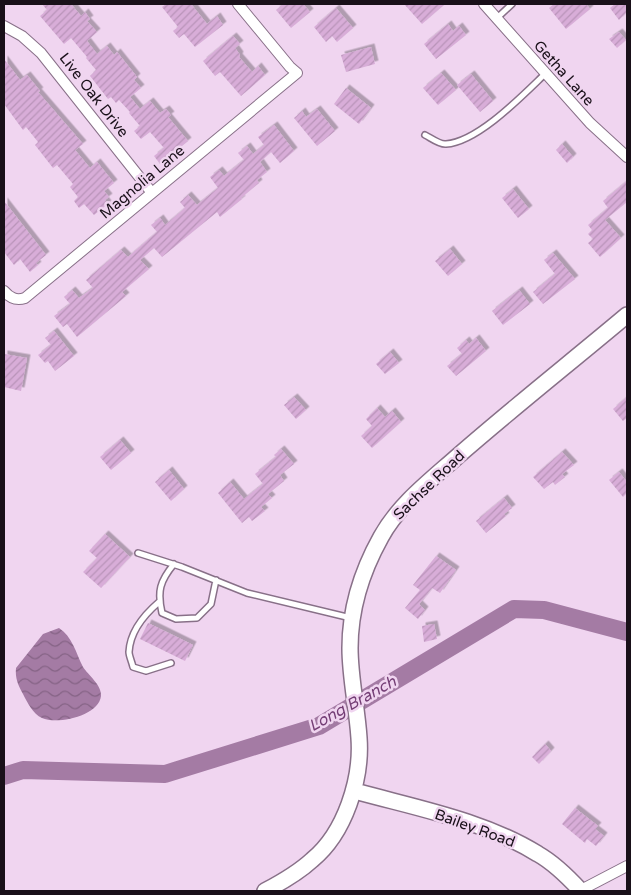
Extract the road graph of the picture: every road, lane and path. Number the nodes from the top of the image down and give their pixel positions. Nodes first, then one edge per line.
1 (238, 4) edge
2 (484, 4) edge
3 (512, 4) edge
4 (496, 18) junction
5 (4, 26) edge
6 (545, 74) junction
7 (425, 135) dead end
8 (627, 157) edge
9 (152, 193) junction
10 (4, 291) edge
11 (627, 315) edge
12 (138, 553) dead end
13 (174, 564) junction
14 (216, 580) junction
15 (159, 602) junction
16 (352, 618) junction
17 (171, 663) dead end
18 (354, 791) junction
19 (627, 866) edge
20 (265, 891) edge
21 (581, 891) edge

1 - 9 street, Magnolia Lane
2 - 4 street, Getha Lane
3 - 4 lane
4 - 6 street, Getha Lane
5 - 9 street, Live Oak Drive
6 - 7 lane
6 - 8 street, Getha Lane
9 - 10 street, Magnolia Lane
11 - 16 main road, Sachse Road
12 - 13 lane
13 - 14 lane
13 - 15 lane
14 - 15 lane
14 - 16 lane
15 - 17 lane
16 - 18 main road, Sachse Road
18 - 20 main road, Sachse Road
18 - 21 main road, Bailey Road
19 - 21 street

